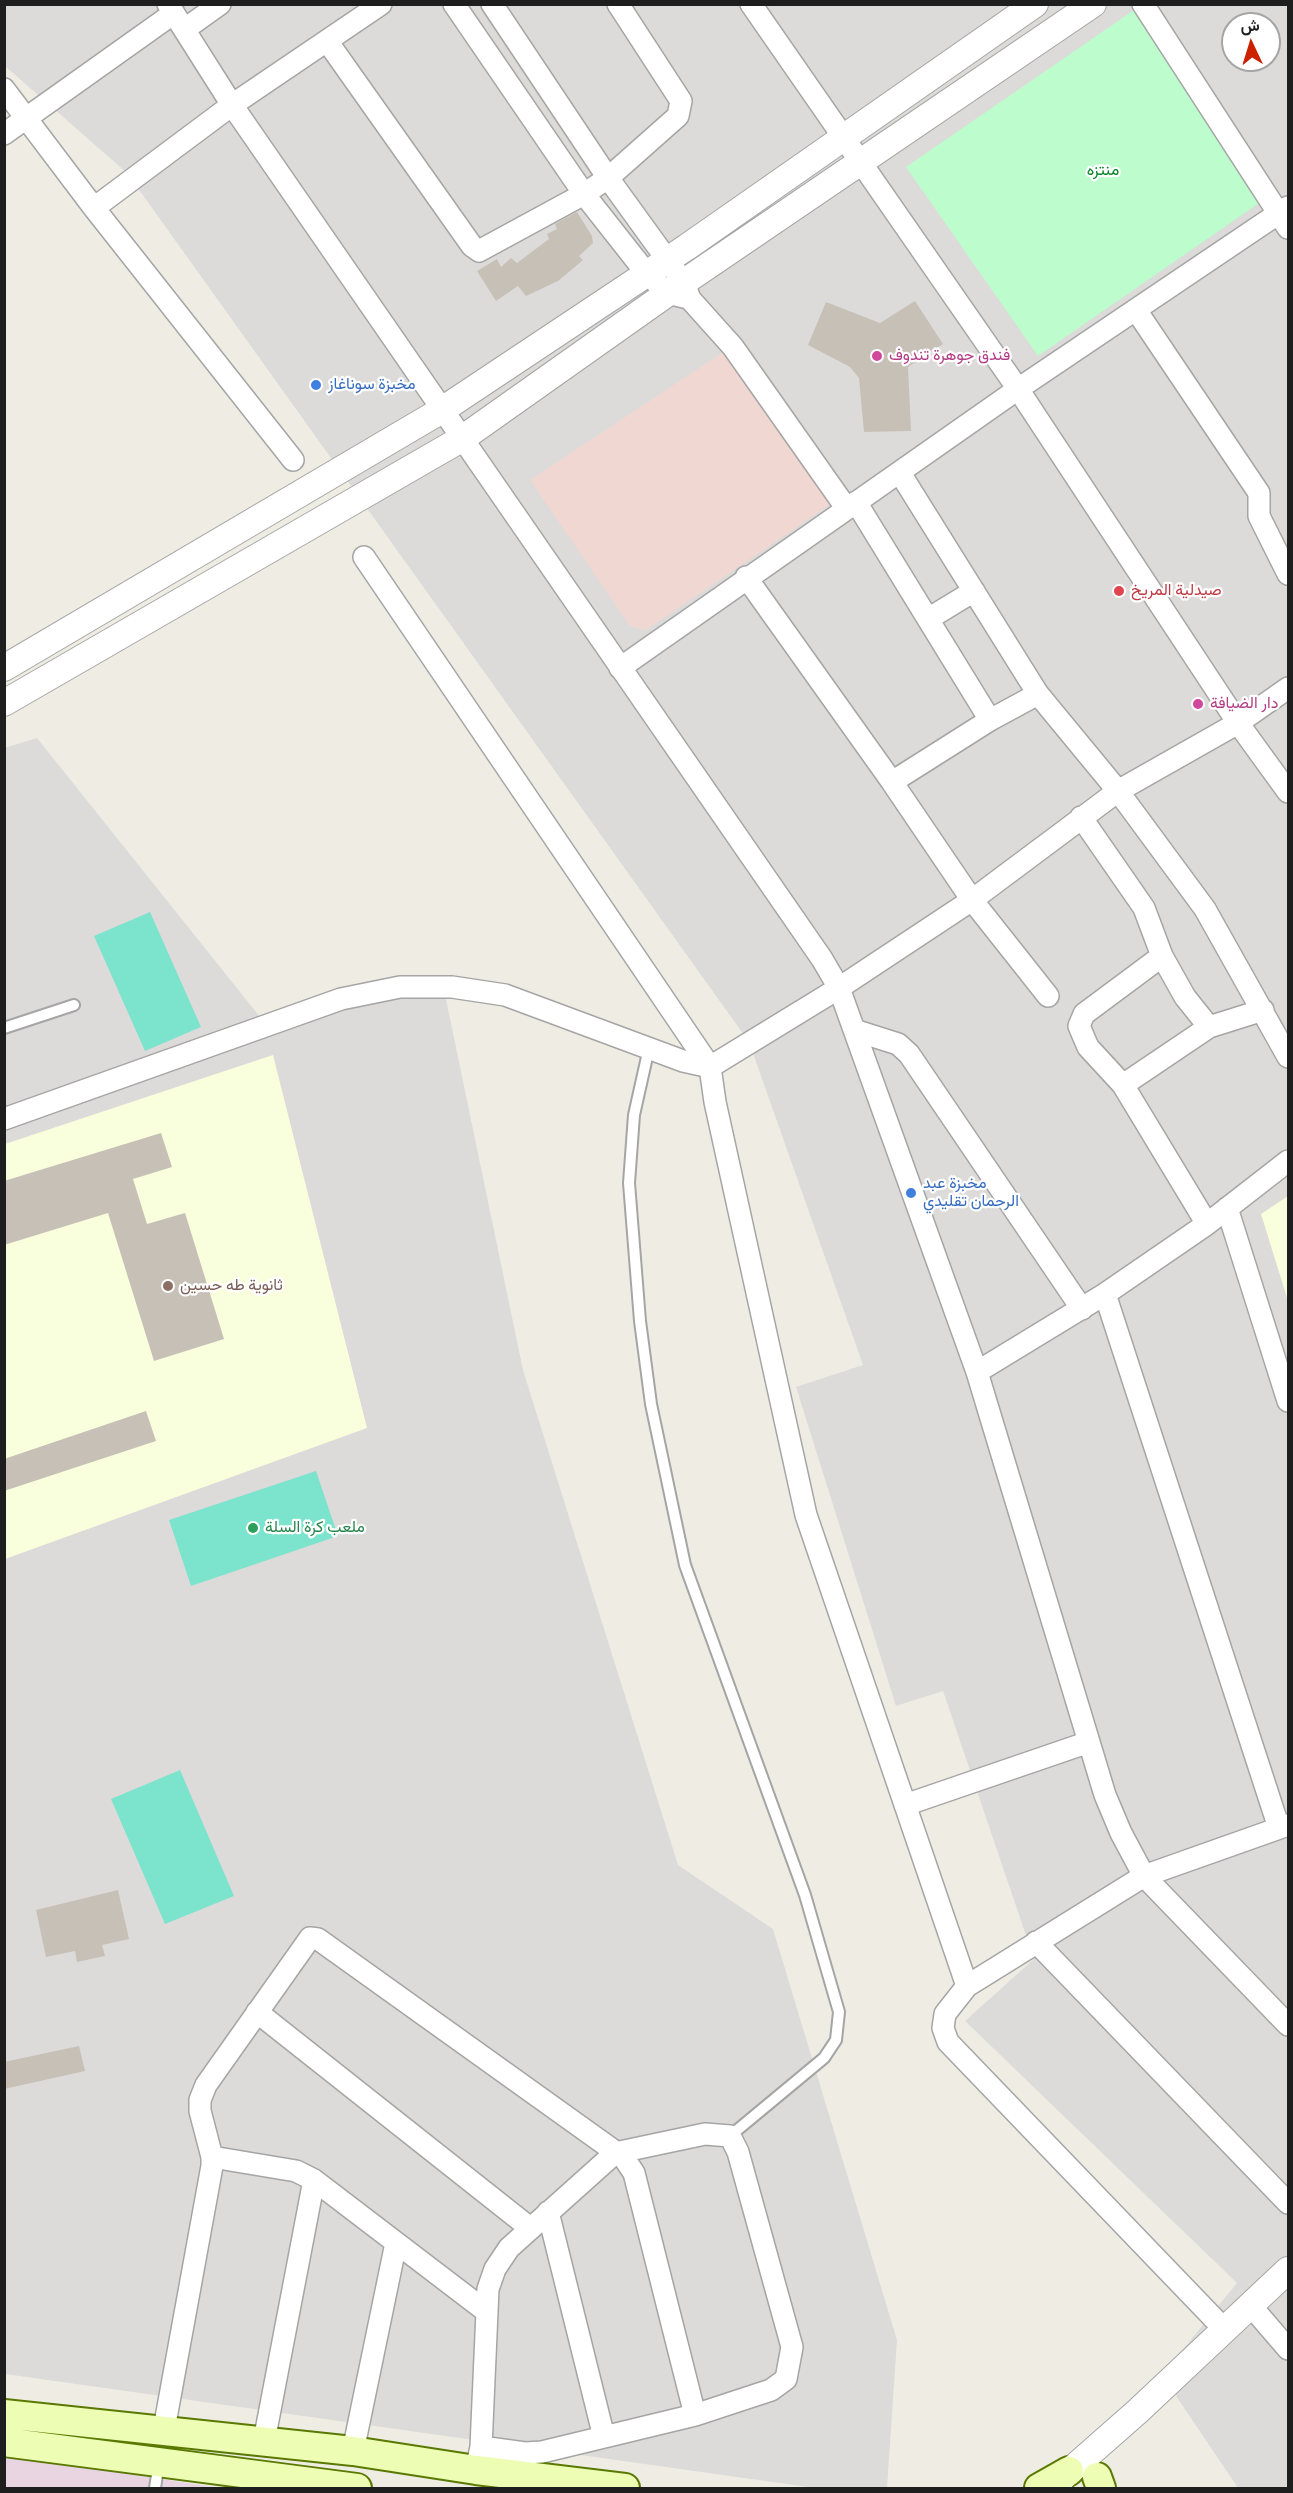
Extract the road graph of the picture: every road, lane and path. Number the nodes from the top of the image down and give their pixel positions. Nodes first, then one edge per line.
1 (220, 4) edge
2 (381, 4) edge
3 (454, 4) edge
4 (492, 4) edge
5 (618, 4) edge
6 (751, 4) edge
7 (1035, 4) edge
8 (1093, 4) edge
9 (1143, 4) edge
10 (176, 16) edge
11 (327, 41) junction
12 (4, 89) edge
13 (232, 105) junction
14 (26, 119) junction
15 (4, 134) edge
16 (844, 139) junction
17 (863, 163) junction
18 (608, 178) junction
19 (584, 194) junction
20 (94, 208) junction
21 (1285, 217) edge
22 (657, 267) junction
23 (681, 292) junction
24 (1136, 310) junction
25 (1018, 389) junction
26 (442, 410) junction
27 (463, 438) junction
28 (292, 460) dead end
29 (900, 473) junction
30 (851, 505) junction
31 (364, 557) dead end
32 (1286, 563) edge
33 (746, 577) junction
34 (974, 591) junction
35 (928, 619) junction
36 (4, 668) edge
37 (620, 668) junction
38 (1288, 688) edge
39 (1038, 694) junction
40 (4, 703) edge
41 (990, 720) junction
42 (1238, 723) junction
43 (892, 782) junction
44 (1118, 791) junction
45 (1288, 792) edge
46 (1081, 818) junction
47 (972, 900) junction
48 (1162, 956) junction
49 (839, 988) junction
50 (1048, 996) dead end
51 (74, 1005) dead end
52 (1263, 1010) junction
53 (1209, 1027) junction
54 (4, 1028) edge
55 (857, 1031) junction
56 (649, 1048) junction
57 (1288, 1057) edge
58 (710, 1067) junction
59 (1123, 1085) junction
60 (4, 1119) edge
61 (1288, 1161) edge
62 (1227, 1208) junction
63 (1207, 1224) junction
64 (1105, 1294) junction
65 (1082, 1309) junction
66 (977, 1372) junction
67 (1288, 1401) edge
68 (1089, 1742) junction
69 (905, 1805) junction
70 (1284, 1827) edge
71 (1144, 1876) junction
72 (1036, 1942) junction
73 (967, 1986) junction
74 (257, 2012) junction
75 (1288, 2025) edge
76 (730, 2136) junction
77 (615, 2152) junction
78 (212, 2157) junction
79 (314, 2180) junction
80 (1288, 2203) edge
81 (548, 2212) junction
82 (530, 2228) junction
83 (396, 2243) junction
84 (1288, 2270) edge
85 (1251, 2306) junction
86 (487, 2313) junction
87 (1225, 2330) junction
88 (1288, 2349) edge
89 (4, 2414) edge
90 (695, 2415) junction
91 (164, 2429) junction
92 (604, 2437) junction
93 (264, 2441) junction
94 (4, 2442) edge
95 (353, 2451) junction
96 (479, 2458) junction
97 (157, 2475) edge
98 (1081, 2483) edge
99 (357, 2488) edge
100 (625, 2488) edge
101 (1038, 2488) edge

1 - 10 street
2 - 11 street
3 - 19 street
4 - 18 street
5 - 18 street
6 - 16 street
7 - 16 street
8 - 17 street
9 - 21 street
10 - 13 street
10 - 14 street
11 - 13 street
11 - 19 street
12 - 14 street
13 - 20 street
13 - 26 street
14 - 15 street
14 - 20 street
16 - 17 street
16 - 22 street
17 - 23 street
17 - 25 street
18 - 19 street
18 - 22 street
19 - 22 street
20 - 28 street
21 - 24 street
22 - 23 street
22 - 26 street
23 - 27 street
23 - 30 street
24 - 25 street
24 - 32 street
25 - 29 street
25 - 42 street
26 - 27 street
26 - 36 street
27 - 37 street
27 - 40 street
29 - 30 street
29 - 34 street
30 - 33 street
30 - 35 street
31 - 58 street
33 - 37 street
33 - 43 street
34 - 35 street
34 - 39 street
35 - 41 street
37 - 49 street
38 - 42 street
39 - 41 street
39 - 44 street
41 - 43 street
42 - 44 street
42 - 45 street
43 - 47 street
44 - 46 street
44 - 52 street
46 - 47 street
46 - 48 street
47 - 49 street
47 - 50 street
48 - 53 street
48 - 59 street
49 - 55 street
49 - 58 street
51 - 54 lane
52 - 53 street
52 - 57 street
53 - 59 street
55 - 65 street
55 - 66 street
56 - 58 street
56 - 60 street
56 - 76 lane
58 - 69 street
59 - 63 street
61 - 62 street
62 - 63 street
62 - 67 street
63 - 64 street
64 - 65 street
64 - 70 street
65 - 66 street
66 - 68 street
68 - 69 street
68 - 71 street
69 - 73 street
70 - 71 street
71 - 72 street
71 - 75 street
72 - 73 street
72 - 80 street
73 - 87 street
74 - 77 street
74 - 78 street
74 - 82 street
76 - 77 street
76 - 90 street
77 - 81 street
77 - 90 street
78 - 79 street
78 - 91 street
79 - 83 street
79 - 93 street
81 - 82 street
81 - 92 street
82 - 86 street
83 - 86 street
83 - 95 street
84 - 85 street
85 - 87 street
85 - 88 street
86 - 96 street
87 - 98 street
89 - 91 main road
90 - 92 street
91 - 93 main road
92 - 96 street
93 - 95 main road
94 - 97 main road
95 - 96 main road
96 - 100 main road
97 - 99 main road
98 - 101 main road

